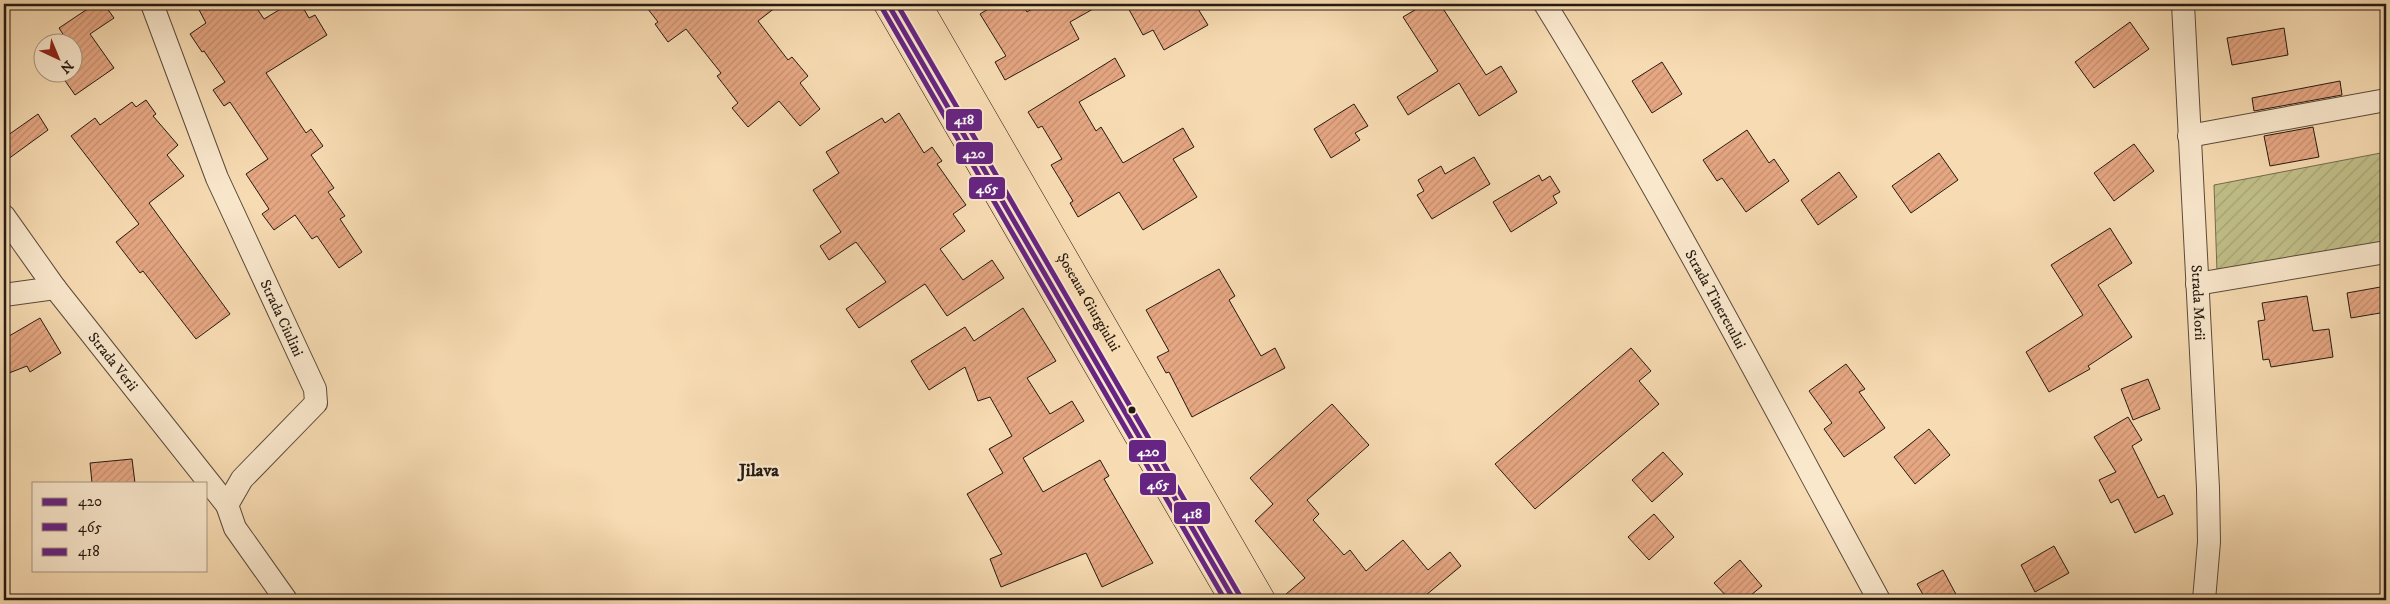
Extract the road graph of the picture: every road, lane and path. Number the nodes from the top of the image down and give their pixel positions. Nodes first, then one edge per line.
1 (152, 4) edge
2 (888, 4) edge
3 (917, 4) edge
4 (1545, 4) edge
5 (2183, 4) edge
6 (2386, 100) edge
7 (2189, 136) junction
8 (4, 216) edge
9 (2386, 252) edge
10 (2197, 284) junction
11 (55, 288) junction
12 (4, 295) edge
13 (228, 505) junction
14 (286, 600) edge
15 (1234, 600) edge
16 (1261, 600) edge
17 (1879, 600) edge
18 (2204, 600) edge

1 - 13 street, Strada Ciulini
2 - 15 highway, Șoseaua Giurgiului
3 - 16 highway, Șoseaua Giurgiului
4 - 17 street, Strada Tineretului
5 - 7 street, Strada Morii
6 - 7 street
7 - 10 street, Strada Morii
8 - 11 street, Strada Verii
9 - 10 street
10 - 18 street, Strada Morii
11 - 12 street
11 - 13 street, Strada Verii
13 - 14 street

